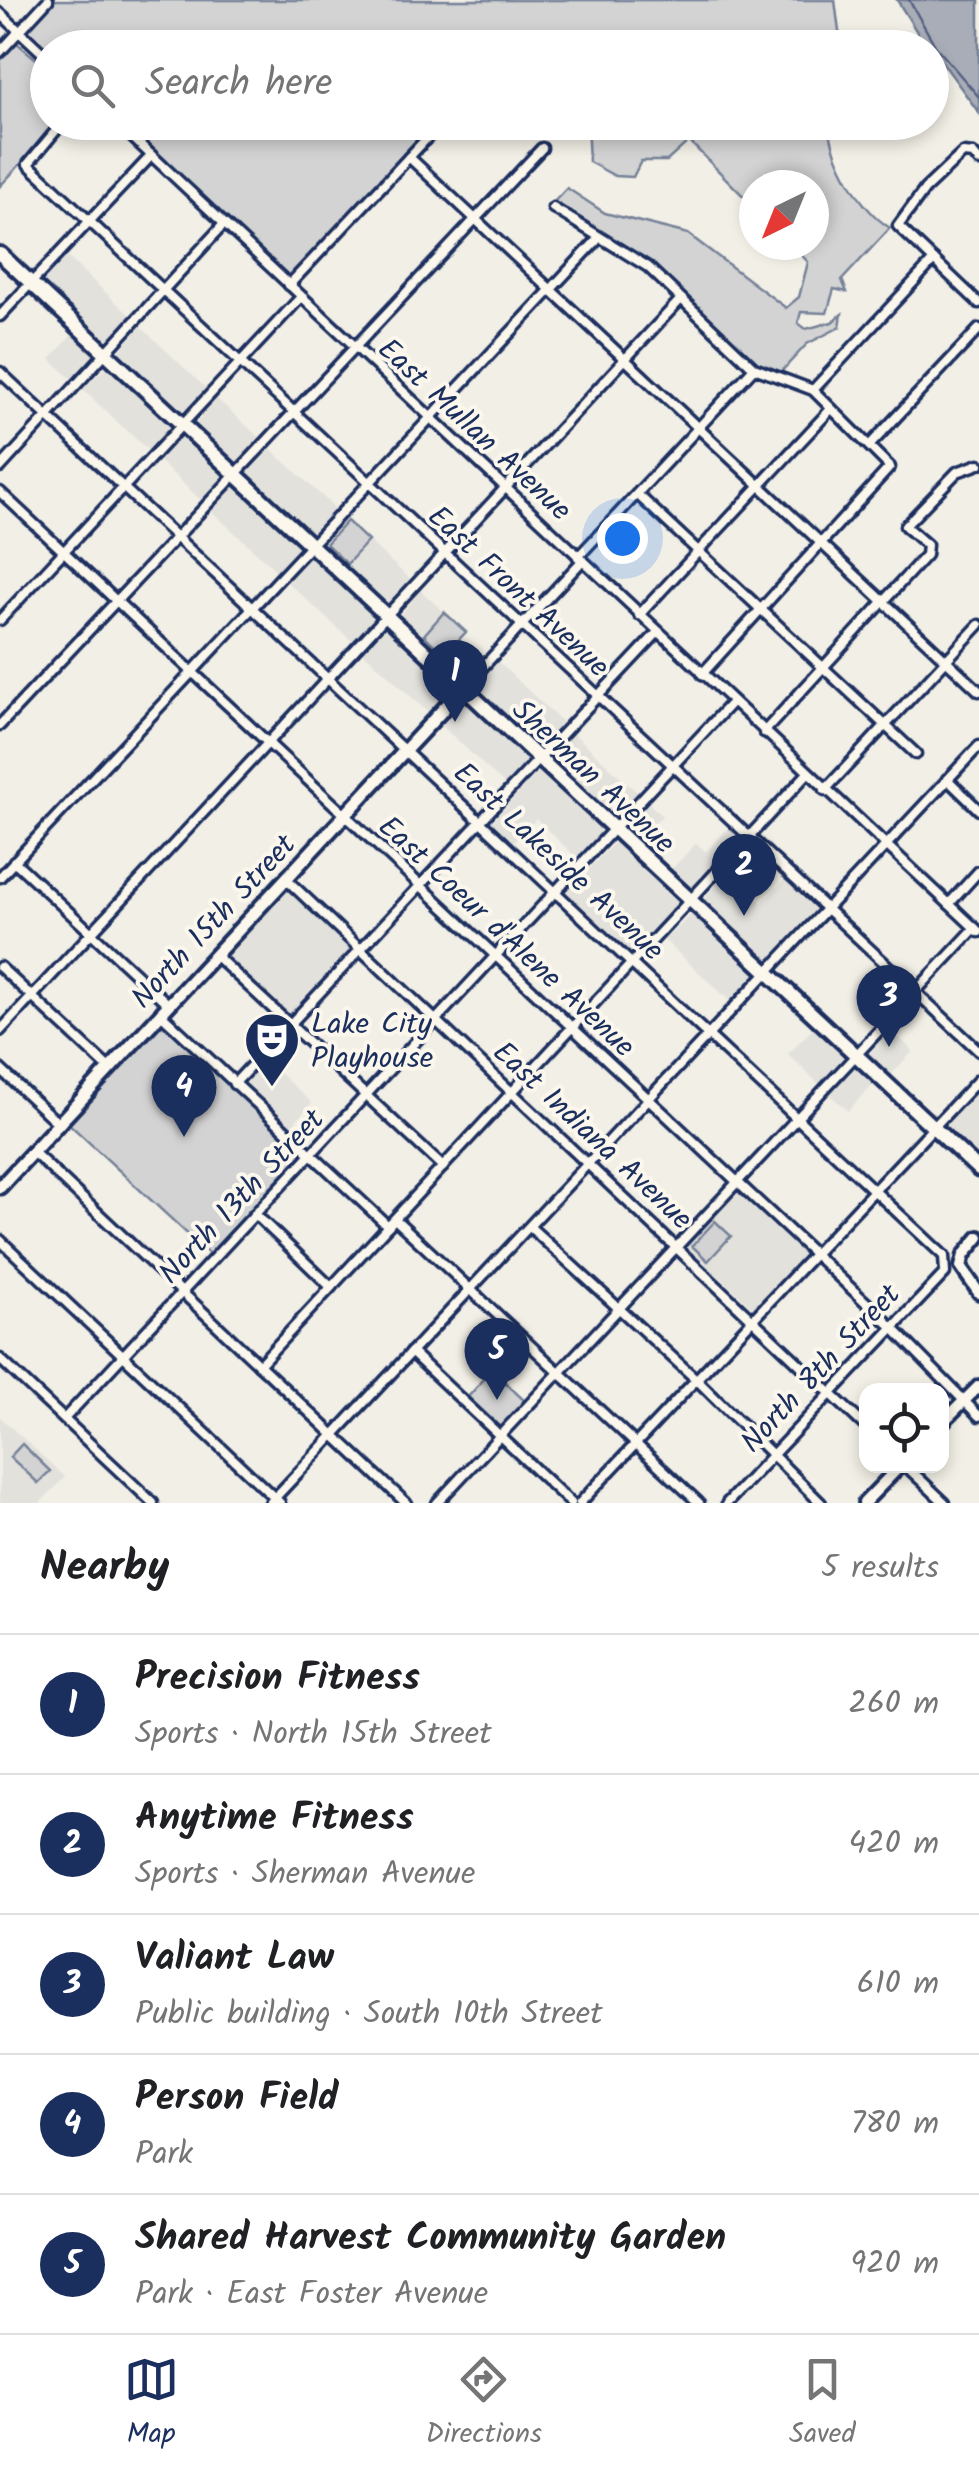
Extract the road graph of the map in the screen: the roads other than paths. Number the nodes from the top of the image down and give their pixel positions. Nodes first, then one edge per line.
1 (48, 0) edge
2 (0, 13) edge
3 (19, 31) junction
4 (30, 41) edge
5 (0, 52) edge
6 (49, 140) edge
7 (135, 140) edge
8 (425, 140) edge
9 (542, 148) dead end
10 (151, 156) junction
11 (409, 157) junction
12 (979, 161) edge
13 (552, 208) dead end
14 (476, 219) junction
15 (90, 220) junction
16 (224, 224) junction
17 (599, 238) junction
18 (0, 254) edge
19 (934, 260) junction
20 (979, 282) edge
21 (32, 283) junction
22 (289, 285) junction
23 (550, 289) junction
24 (165, 290) junction
25 (970, 294) junction
26 (301, 296) junction
27 (681, 299) junction
28 (979, 303) edge
29 (0, 316) edge
30 (979, 329) edge
31 (354, 347) junction
32 (107, 354) junction
33 (242, 361) junction
34 (626, 361) junction
35 (754, 368) junction
36 (0, 372) edge
37 (813, 390) junction
38 (831, 408) junction
39 (295, 411) junction
40 (48, 416) junction
41 (430, 418) junction
42 (183, 426) junction
43 (698, 428) junction
44 (870, 445) junction
45 (977, 463) edge
46 (0, 468) edge
47 (236, 475) junction
48 (370, 482) junction
49 (760, 486) junction
50 (123, 488) junction
51 (506, 488) junction
52 (0, 492) edge
53 (637, 494) junction
54 (176, 537) junction
55 (822, 544) junction
56 (311, 545) junction
57 (64, 551) junction
58 (699, 551) junction
59 (446, 553) junction
60 (580, 559) junction
61 (116, 600) junction
62 (884, 602) junction
63 (251, 608) junction
64 (762, 610) junction
65 (639, 615) junction
66 (388, 616) junction
67 (0, 620) edge
68 (522, 624) junction
69 (979, 625) edge
70 (658, 632) junction
71 (946, 660) junction
72 (823, 667) junction
73 (192, 671) junction
74 (702, 674) junction
75 (328, 680) junction
76 (463, 688) junction
77 (979, 691) edge
78 (598, 696) junction
79 (732, 702) junction
80 (0, 706) edge
81 (9, 715) junction
82 (0, 725) edge
83 (886, 725) junction
84 (764, 732) junction
85 (268, 743) junction
86 (979, 746) edge
87 (405, 752) junction
88 (916, 754) dead end
89 (540, 759) junction
90 (674, 766) junction
91 (808, 774) junction
92 (947, 780) junction
93 (825, 790) junction
94 (979, 810) edge
95 (345, 815) junction
96 (480, 823) junction
97 (616, 830) junction
98 (750, 838) junction
99 (886, 844) junction
100 (14, 862) junction
101 (979, 871) edge
102 (0, 877) edge
103 (286, 879) junction
104 (422, 886) junction
105 (556, 894) junction
106 (692, 901) junction
107 (949, 904) junction
108 (828, 910) junction
109 (977, 930) edge
110 (91, 932) junction
111 (361, 948) junction
112 (215, 955) junction
113 (496, 956) junction
114 (632, 964) junction
115 (0, 967) edge
116 (768, 974) junction
117 (916, 994) junction
118 (32, 996) junction
119 (165, 1009) junction
120 (437, 1019) junction
121 (290, 1024) junction
122 (572, 1028) junction
123 (0, 1031) edge
124 (708, 1036) junction
125 (979, 1051) edge
126 (858, 1057) junction
127 (0, 1069) edge
128 (110, 1069) junction
129 (979, 1079) edge
130 (234, 1084) junction
131 (513, 1091) junction
132 (366, 1095) junction
133 (648, 1100) junction
134 (798, 1120) junction
135 (58, 1124) junction
136 (933, 1127) junction
137 (33, 1152) junction
138 (310, 1154) junction
139 (589, 1162) junction
140 (443, 1166) junction
141 (979, 1170) edge
142 (737, 1183) junction
143 (0, 1187) edge
144 (874, 1190) junction
145 (255, 1214) junction
146 (391, 1222) junction
147 (530, 1226) junction
148 (979, 1236) edge
149 (0, 1240) edge
150 (678, 1245) junction
151 (815, 1254) junction
152 (947, 1266) joint
153 (331, 1287) junction
154 (470, 1288) junction
155 (182, 1292) junction
156 (979, 1293) edge
157 (619, 1309) junction
158 (755, 1318) junction
159 (892, 1328) junction
160 (411, 1352) junction
161 (122, 1355) junction
162 (0, 1359) edge
163 (259, 1365) junction
164 (562, 1371) junction
165 (697, 1380) junction
166 (979, 1386) edge
167 (833, 1392) junction
168 (964, 1401) junction
169 (979, 1416) edge
170 (949, 1417) edge
171 (64, 1418) junction
172 (859, 1420) edge
173 (334, 1435) junction
174 (502, 1436) junction
175 (637, 1444) junction
176 (774, 1455) junction
177 (896, 1473) edge
178 (911, 1473) edge
179 (275, 1501) edge
180 (153, 1503) edge
181 (406, 1503) edge
182 (437, 1503) edge
183 (572, 1503) edge
184 (580, 1503) edge
185 (699, 1503) edge
186 (727, 1503) edge
187 (821, 1503) edge
188 (864, 1503) edge
189 (945, 1503) edge

1 - 3 street
2 - 3 street
3 - 4 street
3 - 5 street
6 - 15 street, East Front Avenue
7 - 10 street, East Mullan Avenue
8 - 11 street
9 - 14 street
10 - 15 street
10 - 16 street, East Mullan Avenue
11 - 14 street
11 - 22 street
12 - 19 street
13 - 17 street
14 - 23 street
14 - 31 street
15 - 21 street
15 - 24 street, East Front Avenue
16 - 22 street, East Mullan Avenue
16 - 24 street
17 - 23 street
17 - 27 street
18 - 21 main road, Sherman Avenue
19 - 25 street
19 - 37 street
20 - 25 street
21 - 29 street
21 - 32 main road, Sherman Avenue
22 - 26 street, East Mullan Avenue
23 - 34 street
23 - 41 street
24 - 32 street
24 - 33 street, East Front Avenue
25 - 28 street
26 - 31 street, East Mullan Avenue
26 - 33 street
27 - 34 street
27 - 35 street
30 - 44 street
31 - 39 street
31 - 41 street, East Mullan Avenue
32 - 40 street
32 - 42 main road, Sherman Avenue
33 - 39 street, East Front Avenue
33 - 42 street
34 - 43 street
34 - 51 street
35 - 37 street
35 - 43 street
36 - 40 street, East Lakeside Avenue
37 - 38 street
38 - 44 street
38 - 49 street
39 - 47 street
39 - 48 street, East Front Avenue
40 - 46 street
40 - 50 street, East Lakeside Avenue
41 - 48 street
41 - 51 street, East Mullan Avenue
42 - 47 main road, Sherman Avenue
42 - 50 street
43 - 49 street
43 - 53 street
44 - 55 street
45 - 62 street
47 - 54 street
47 - 56 main road, Sherman Avenue
48 - 56 street
48 - 59 street, East Front Avenue
49 - 55 street
49 - 58 street
50 - 54 street, East Lakeside Avenue
50 - 57 street
51 - 59 street
51 - 60 street, East Mullan Avenue
52 - 57 street, East Coeur d'Alene Avenue
53 - 58 street
53 - 60 street
54 - 61 street
54 - 63 street, East Lakeside Avenue
55 - 62 street
55 - 64 street
56 - 63 street
56 - 66 main road, Sherman Avenue
57 - 61 street, East Coeur d'Alene Avenue
57 - 67 street
58 - 64 street
58 - 65 street
59 - 66 street
59 - 68 street, East Front Avenue
60 - 65 street, East Mullan Avenue
60 - 68 street
61 - 73 street, East Coeur d'Alene Avenue
61 - 81 street
62 - 71 street
62 - 72 street
63 - 73 street
63 - 75 street, East Lakeside Avenue
64 - 72 street
64 - 74 street
65 - 70 street, East Mullan Avenue
66 - 75 street
66 - 76 main road, Sherman Avenue
68 - 76 street
68 - 78 street, East Front Avenue
69 - 71 street
70 - 74 street, East Mullan Avenue
70 - 78 street
71 - 77 street
71 - 83 street
72 - 83 street
72 - 84 street
73 - 85 street, East Coeur d'Alene Avenue
73 - 100 street
74 - 79 street, East Mullan Avenue
75 - 85 street
75 - 87 street, East Lakeside Avenue
76 - 87 main road, North 15th Street
76 - 89 main road, Sherman Avenue
78 - 89 street
78 - 90 street, East Front Avenue
79 - 84 street, East Mullan Avenue
79 - 90 street, North 13th Street
80 - 81 street
81 - 82 street
83 - 88 street
83 - 93 street
84 - 91 street, East Mullan Avenue
85 - 95 street, East Coeur d'Alene Avenue
85 - 110 street
86 - 92 street
87 - 95 main road, North 15th Street
87 - 96 street, East Lakeside Avenue
89 - 96 street
89 - 97 main road, Sherman Avenue
90 - 97 street, North 13th Street
90 - 98 street, East Front Avenue
91 - 93 street, East Mullan Avenue
91 - 98 street
92 - 94 street
92 - 99 street
93 - 99 street, East Mullan Avenue
95 - 103 main road, North 15th Street
95 - 104 street, East Coeur d'Alene Avenue
96 - 104 street
96 - 105 street, East Lakeside Avenue
97 - 105 street, North 13th Street
97 - 106 main road, Sherman Avenue
98 - 106 street
98 - 108 street, East Front Avenue
99 - 107 street, East Mullan Avenue
99 - 108 street
100 - 102 street
100 - 110 street
101 - 107 street
103 - 111 street, East Indiana Avenue
103 - 112 main road, North 15th Street
104 - 111 street
104 - 113 street, East Coeur d'Alene Avenue
105 - 113 street, North 13th Street
105 - 114 street, East Lakeside Avenue
106 - 114 street
106 - 116 main road, Sherman Avenue
107 - 109 street, East Mullan Avenue
108 - 116 street
108 - 117 street, East Front Avenue
109 - 117 street
110 - 118 street
110 - 119 street
111 - 120 street, East Indiana Avenue
111 - 121 street
112 - 119 main road, North 15th Street
112 - 121 street
113 - 120 street, North 13th Street
113 - 122 street, East Coeur d'Alene Avenue
114 - 122 street
114 - 124 street, East Lakeside Avenue
115 - 118 street
116 - 124 street
116 - 126 main road, Sherman Avenue
117 - 125 street, East Front Avenue
117 - 126 street
118 - 123 street
118 - 128 street
119 - 128 main road, North 15th Street
119 - 130 street
120 - 131 street, East Indiana Avenue
120 - 132 street, North 13th Street
121 - 130 street
121 - 132 street
122 - 131 street
122 - 133 street, East Coeur d'Alene Avenue
124 - 133 street
124 - 134 street, East Lakeside Avenue
126 - 134 street
126 - 136 main road, Sherman Avenue
127 - 135 street
128 - 135 main road, North 15th Street
129 - 136 street
130 - 138 street
131 - 139 street, East Indiana Avenue
131 - 140 street
132 - 138 street, North 13th Street
132 - 140 street
133 - 139 street
133 - 142 street, East Coeur d'Alene Avenue
134 - 142 street
134 - 144 street, East Lakeside Avenue
135 - 137 main road, North 15th Street
136 - 141 main road, Sherman Avenue
136 - 144 street
137 - 143 main road, North 15th Street
137 - 155 street
138 - 145 street, North 13th Street
138 - 146 street
139 - 147 street
139 - 150 street, East Indiana Avenue
140 - 146 street
142 - 150 street
142 - 151 street, East Coeur d'Alene Avenue
144 - 151 street
144 - 152 street, East Lakeside Avenue
145 - 153 street
145 - 155 street, North 13th Street
146 - 153 street
146 - 154 street
147 - 154 street
147 - 157 street
148 - 156 street
149 - 161 street
150 - 157 street
150 - 158 street, East Indiana Avenue
151 - 158 street
151 - 159 street, East Coeur d'Alene Avenue
152 - 159 street, North 8th Street
153 - 163 street
154 - 160 street
154 - 164 street
155 - 161 street, North 13th Street
155 - 163 street
157 - 164 street
157 - 165 street
158 - 165 street
158 - 167 street, East Indiana Avenue
159 - 167 street, North 8th Street
159 - 168 street, East Coeur d'Alene Avenue
160 - 173 street
160 - 174 street
161 - 171 street, North 13th Street
161 - 179 street
162 - 171 street
163 - 173 street
164 - 174 street
164 - 175 street
165 - 175 street
165 - 176 street
166 - 168 street
167 - 172 street, East Indiana Avenue
167 - 176 street, North 8th Street
168 - 169 street, East Coeur d'Alene Avenue
168 - 170 street
171 - 180 street
173 - 179 street
173 - 181 street
174 - 182 street
174 - 183 street
175 - 184 street
175 - 185 street
176 - 186 street, North 8th Street
176 - 187 street
177 - 188 street
178 - 189 street

